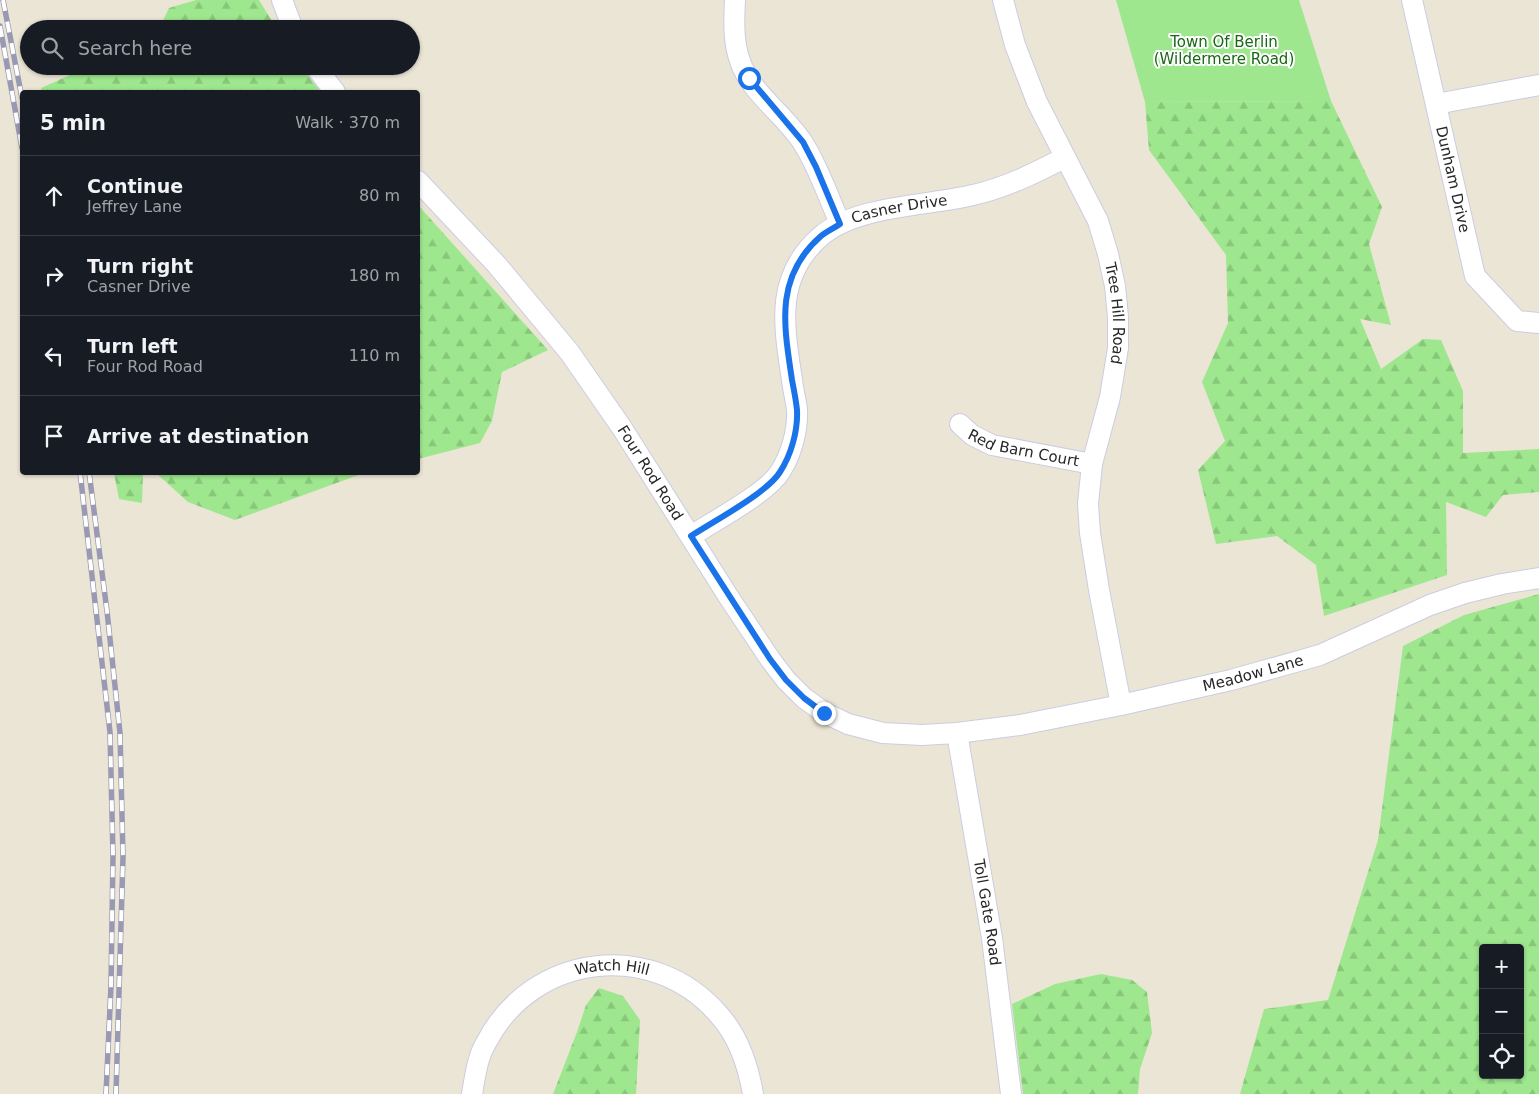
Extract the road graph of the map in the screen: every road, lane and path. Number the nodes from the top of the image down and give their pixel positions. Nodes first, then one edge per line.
1 (282, 0) edge
2 (735, 0) edge
3 (1003, 0) edge
4 (1412, 0) edge
5 (290, 20) edge
6 (322, 75) edge
7 (1539, 85) edge
8 (333, 90) edge
9 (1436, 104) junction
10 (1064, 158) junction
11 (420, 183) edge
12 (840, 224) junction
13 (1539, 323) edge
14 (960, 424) dead end
15 (1092, 464) junction
16 (691, 536) junction
17 (1539, 578) edge
18 (1121, 705) junction
19 (957, 733) junction
20 (472, 1094) edge
21 (753, 1094) edge
22 (1011, 1094) edge

1 - 5 street
2 - 12 street
3 - 10 street, Tree Hill Road
4 - 9 street, Dunham Drive
6 - 8 street
7 - 9 street
9 - 13 street, Dunham Drive
10 - 12 street, Casner Drive
10 - 15 street, Tree Hill Road
11 - 16 street, Four Rod Road
12 - 16 street, Casner Drive
14 - 15 street, Red Barn Court
15 - 18 street, Tree Hill Road
16 - 19 street, Four Rod Road
17 - 18 street, Meadow Lane
18 - 19 street, Meadow Lane
19 - 22 street, Toll Gate Road
20 - 21 street, Watch Hill

